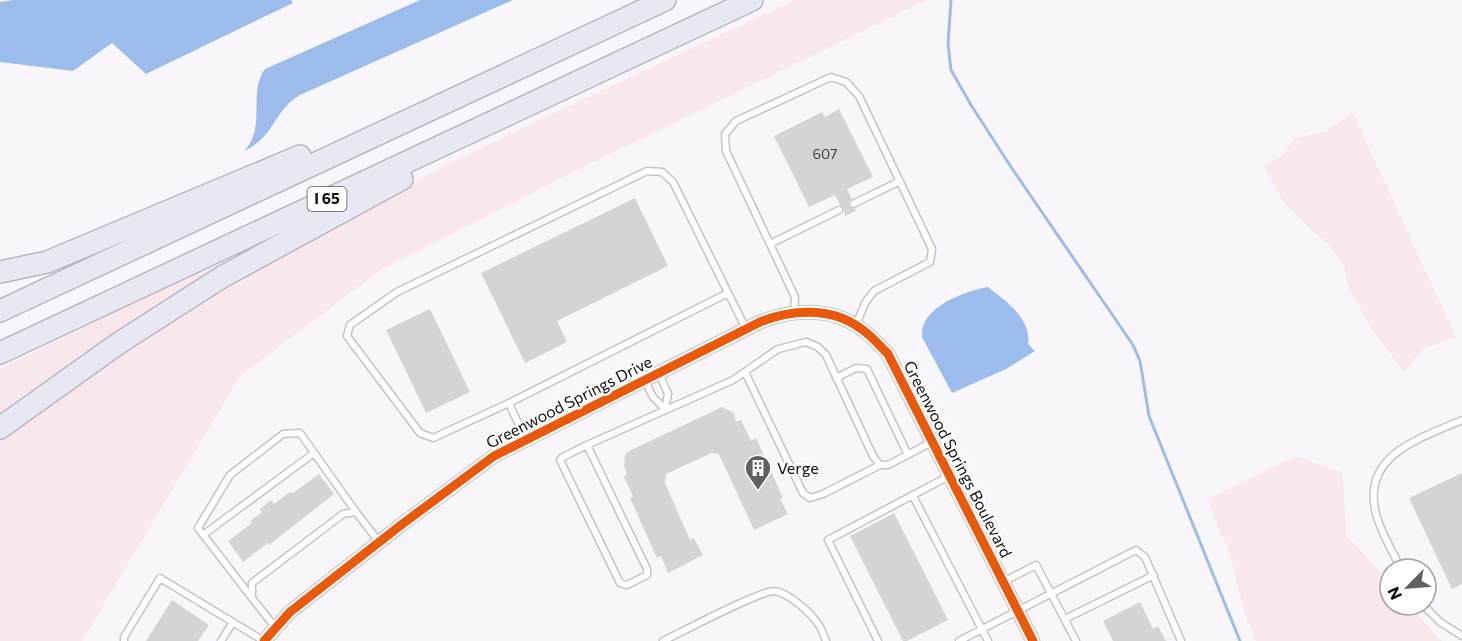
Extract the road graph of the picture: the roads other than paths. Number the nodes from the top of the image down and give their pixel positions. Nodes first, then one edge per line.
1 (665, 0) edge
2 (752, 0) edge
3 (654, 46) junction
4 (564, 48) junction
5 (900, 181) junction
6 (853, 204) dead end
7 (839, 210) dead end
8 (770, 244) junction
9 (0, 272) edge
10 (728, 293) junction
11 (0, 311) edge
12 (794, 312) junction
13 (831, 314) joint
14 (856, 325) junction
15 (746, 329) junction
16 (0, 353) edge
17 (658, 372) junction
18 (745, 372) junction
19 (836, 378) junction
20 (644, 379) junction
21 (508, 403) junction
22 (665, 409) junction
23 (1462, 420) edge
24 (0, 428) edge
25 (525, 439) junction
26 (932, 442) junction
27 (587, 445) junction
28 (314, 453) junction
29 (908, 455) junction
30 (880, 465) junction
31 (949, 476) junction
32 (913, 496) junction
33 (356, 512) junction
34 (203, 535) junction
35 (380, 542) junction
36 (1396, 557) edge
37 (1154, 575) junction
38 (1003, 582) junction
39 (1051, 593) junction
40 (252, 598) junction
41 (1017, 611) junction
42 (1435, 617) edge
43 (1065, 619) junction
44 (233, 622) junction
45 (276, 627) junction
46 (982, 629) junction
47 (1462, 636) edge
48 (124, 641) edge
49 (221, 641) edge
50 (264, 641) edge
51 (663, 641) edge
52 (826, 641) edge
53 (878, 641) edge
54 (959, 641) edge
55 (988, 641) edge
56 (1033, 641) edge
57 (1076, 641) edge
58 (1181, 641) edge

1 - 4 highway, I 65
2 - 3 highway, I 65
3 - 16 highway, I 65
3 - 24 highway
4 - 9 highway
4 - 11 highway, I 65
5 - 6 lane
5 - 8 lane
5 - 14 lane
7 - 8 lane
8 - 12 lane
10 - 15 lane
10 - 21 lane
10 - 21 lane
12 - 13 street, Greenwood Springs Drive
12 - 15 street, Greenwood Springs Drive
13 - 14 street, Greenwood Springs Boulevard
14 - 26 street, Greenwood Springs Boulevard
15 - 17 street, Greenwood Springs Drive
17 - 20 street, Greenwood Springs Drive
17 - 22 lane
18 - 19 lane
18 - 22 lane
18 - 30 lane
19 - 29 lane
19 - 30 lane
20 - 22 lane
20 - 25 street, Greenwood Springs Drive
21 - 25 lane
22 - 27 lane
23 - 36 lane
25 - 35 street, Greenwood Springs Drive
26 - 29 lane
26 - 31 street, Greenwood Springs Boulevard
27 - 27 lane
28 - 33 lane
28 - 34 lane
28 - 34 lane
29 - 30 lane
31 - 32 lane
31 - 38 street, Greenwood Springs Boulevard
32 - 46 lane
32 - 53 lane
33 - 35 lane
33 - 40 lane
34 - 40 lane
35 - 45 street, Greenwood Springs Drive
37 - 39 lane
37 - 43 lane
37 - 58 lane
38 - 39 lane
38 - 41 street, Greenwood Springs Boulevard
39 - 41 lane
39 - 43 lane
40 - 45 lane
41 - 46 lane
41 - 56 street, Greenwood Springs Boulevard
42 - 47 lane
43 - 57 lane
44 - 48 lane
44 - 49 lane
44 - 50 lane
45 - 50 street, Greenwood Springs Drive
46 - 54 lane
46 - 55 lane
51 - 52 lane

